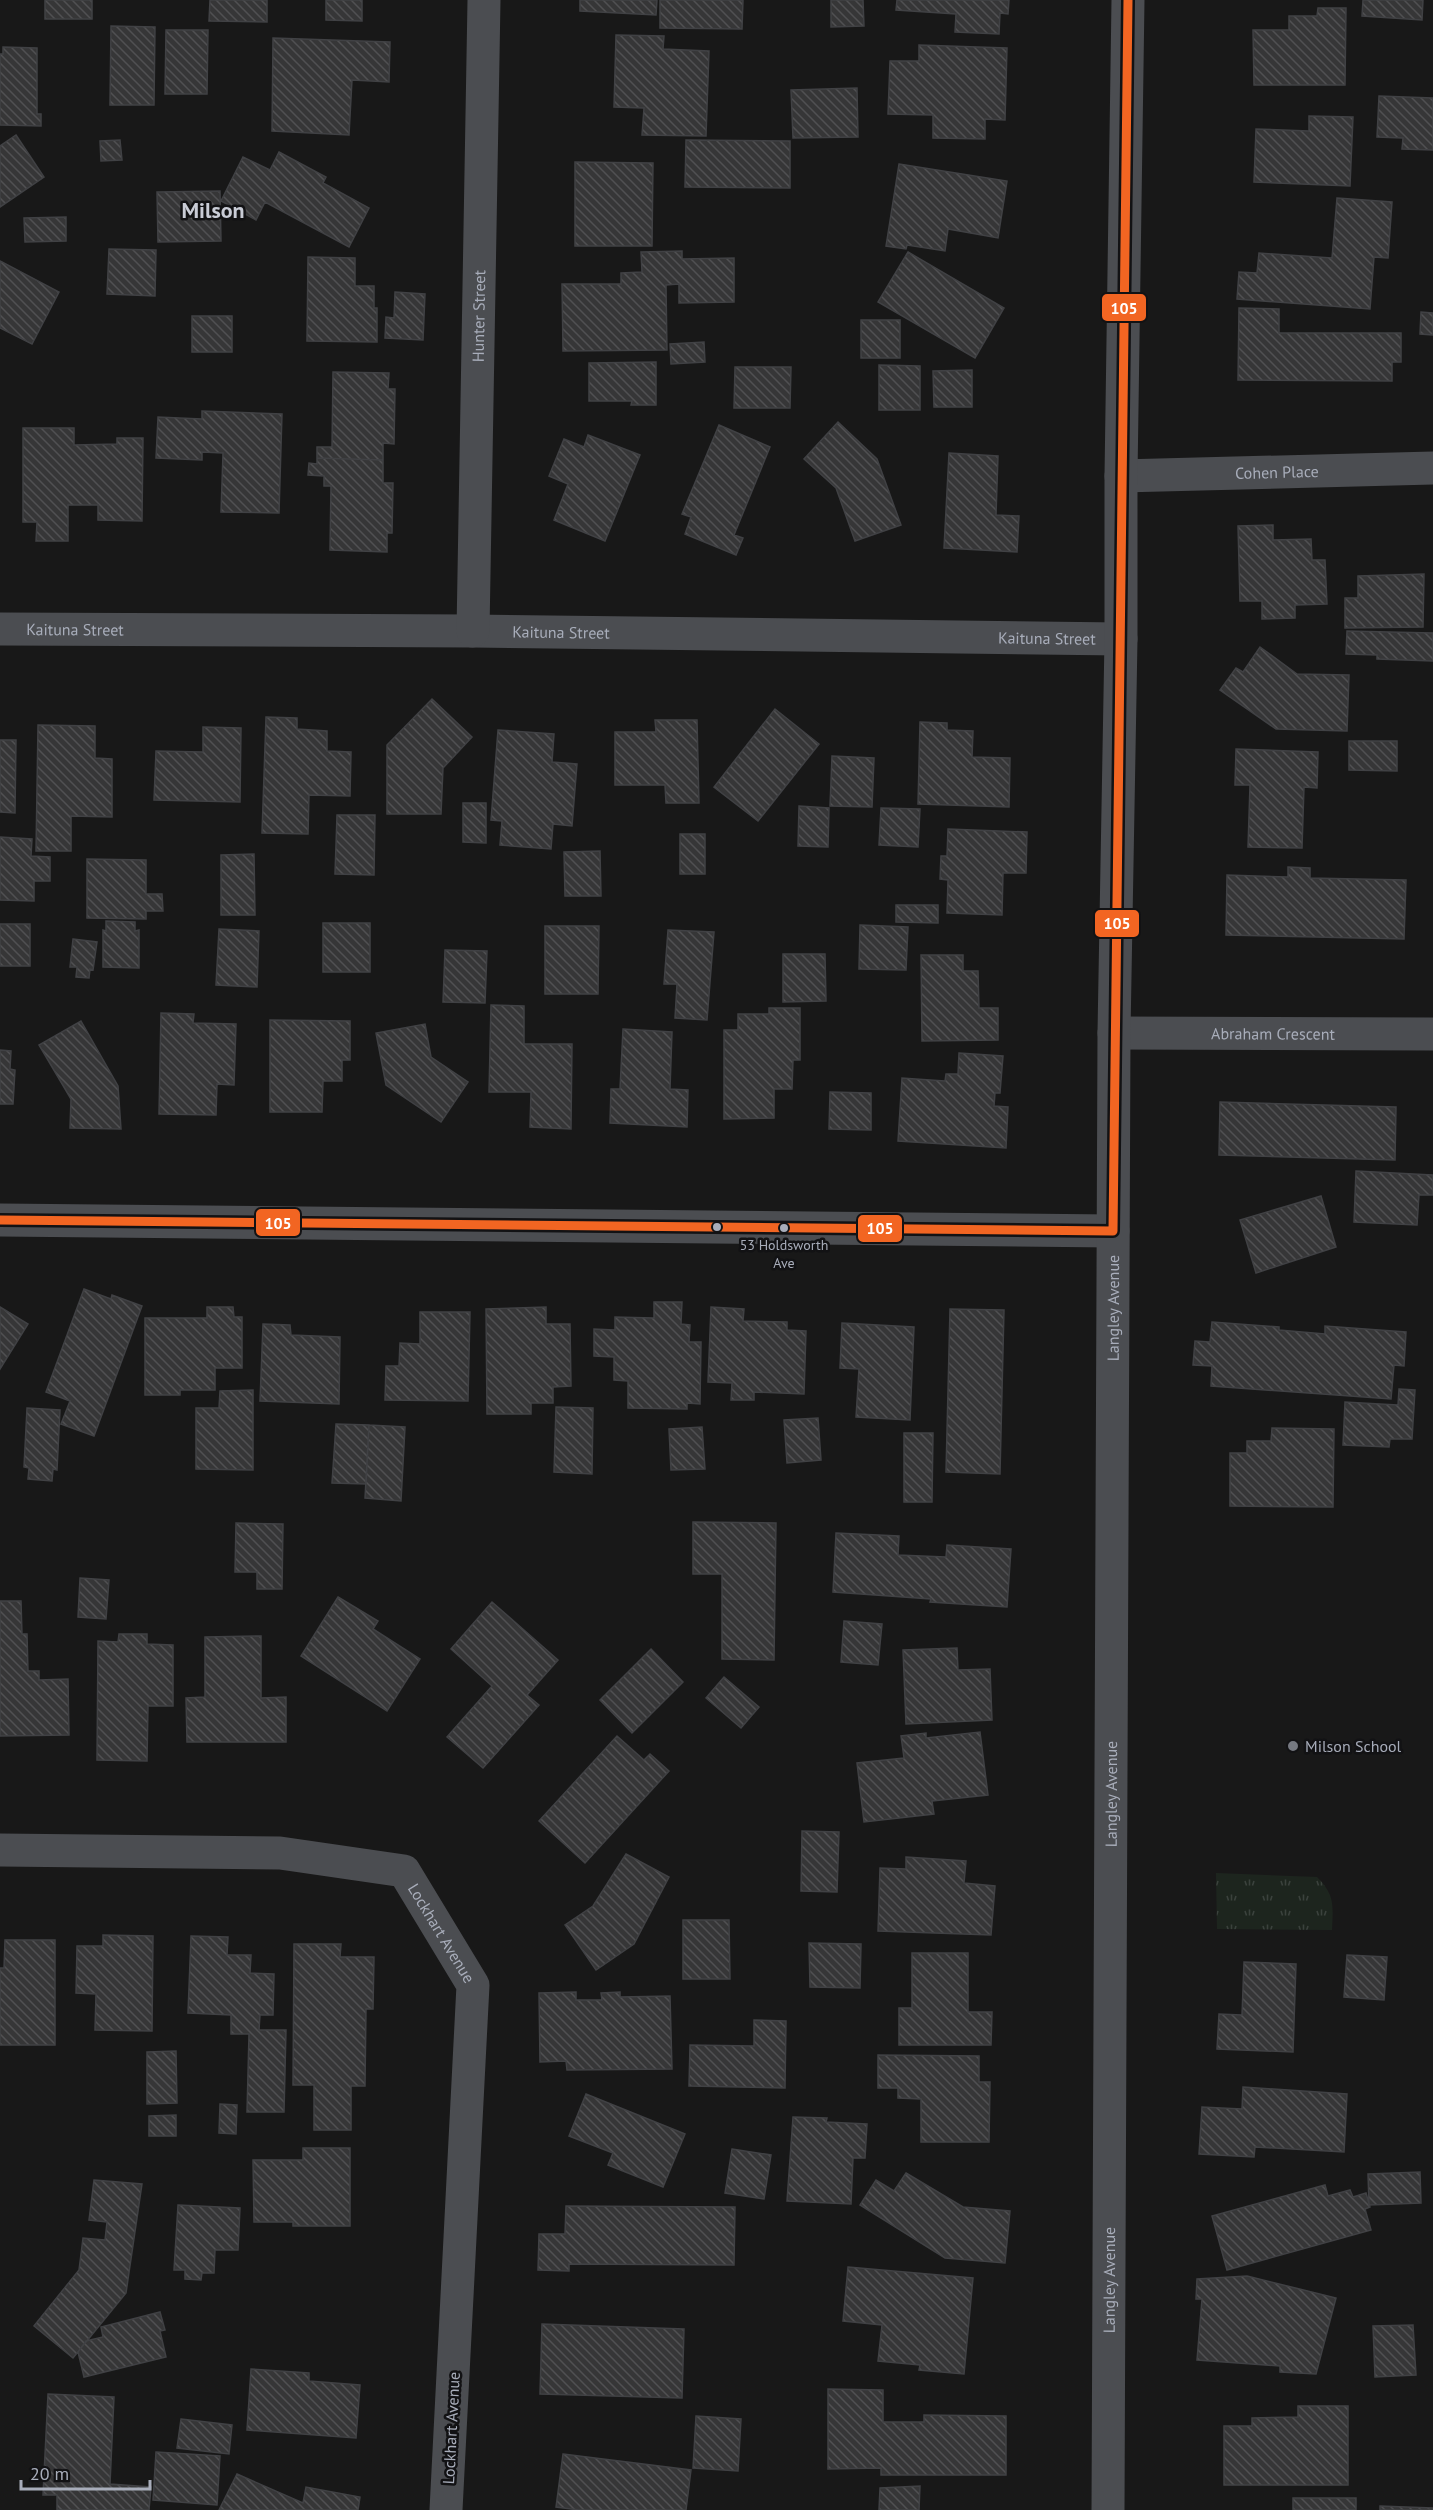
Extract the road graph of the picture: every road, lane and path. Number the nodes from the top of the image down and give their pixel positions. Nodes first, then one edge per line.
1 (484, 0) edge
2 (1128, 0) edge
3 (1433, 468) edge
4 (1120, 476) junction
5 (0, 629) edge
6 (473, 631) junction
7 (1121, 639) junction
8 (1114, 1033) junction
9 (1433, 1034) edge
10 (0, 1220) edge
11 (1113, 1231) junction
12 (0, 1850) edge
13 (446, 2510) edge
14 (1108, 2510) edge

1 - 6 street, Hunter Street
2 - 4 street, Langley Avenue
3 - 4 street, Cohen Place
4 - 7 street, Langley Avenue
5 - 6 street, Kaituna Street
6 - 7 street, Kaituna Street
7 - 8 street, Langley Avenue
8 - 9 street, Abraham Crescent
8 - 11 street, Langley Avenue
10 - 11 street
11 - 14 street, Langley Avenue
12 - 13 street, Lockhart Avenue

